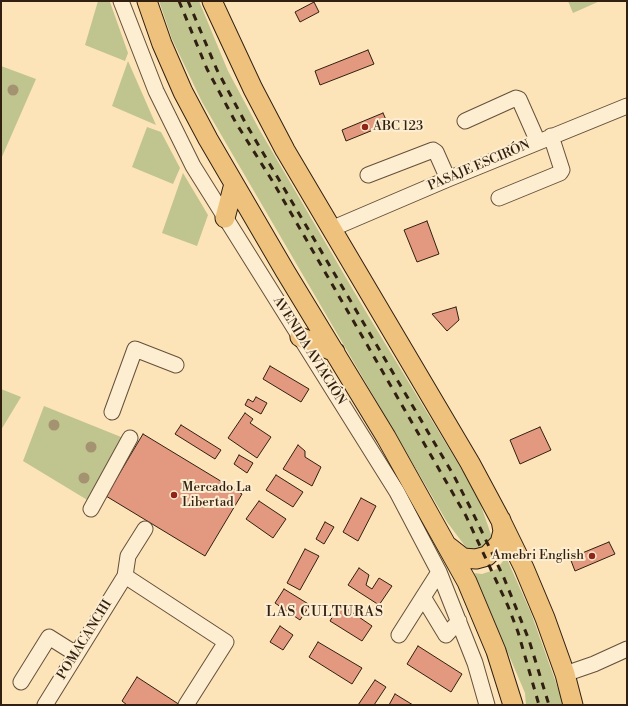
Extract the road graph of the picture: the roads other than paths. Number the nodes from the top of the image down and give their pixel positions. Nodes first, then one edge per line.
1 (121, 1) edge
2 (147, 1) edge
3 (212, 1) edge
4 (627, 106) edge
5 (465, 121) dead end
6 (544, 139) junction
7 (368, 175) dead end
8 (448, 179) junction
9 (234, 184) junction
10 (499, 198) dead end
11 (225, 218) junction
12 (331, 229) junction
13 (300, 337) junction
14 (335, 352) junction
15 (176, 365) dead end
16 (112, 412) dead end
17 (130, 438) dead end
18 (91, 509) dead end
19 (500, 519) junction
20 (145, 528) dead end
21 (449, 547) junction
22 (439, 572) junction
23 (125, 576) junction
24 (423, 597) junction
25 (459, 621) junction
26 (399, 635) dead end
27 (627, 649) edge
28 (76, 654) junction
29 (565, 674) junction
30 (21, 682) dead end
31 (45, 705) edge
32 (186, 705) edge
33 (487, 705) edge
34 (513, 705) edge
35 (573, 705) edge

1 - 11 street, AVENIDA AVIACIÓN
2 - 9 main road, AVENIDA AVIACIÓN
3 - 12 main road
4 - 6 street, PASAJE ESCIRÓN
5 - 6 street
6 - 8 street, PASAJE ESCIRÓN
6 - 10 street
7 - 8 street
8 - 12 street, PASAJE ESCIRÓN
9 - 11 main road
9 - 14 main road, AVENIDA AVIACIÓN
11 - 13 street, AVENIDA AVIACIÓN
12 - 19 main road
13 - 14 main road
13 - 22 street, AVENIDA AVIACIÓN
14 - 21 main road, AVENIDA AVIACIÓN
15 - 16 street
17 - 18 street
19 - 21 main road
19 - 29 main road
20 - 23 street
21 - 34 main road, AVENIDA AVIACIÓN
22 - 24 street
22 - 25 street, AVENIDA AVIACIÓN
23 - 28 street, POMACANCHI
23 - 32 street
24 - 25 street
24 - 26 street
25 - 33 street, AVENIDA AVIACIÓN
27 - 29 street
28 - 30 street
28 - 31 street, POMACANCHI
29 - 35 main road

